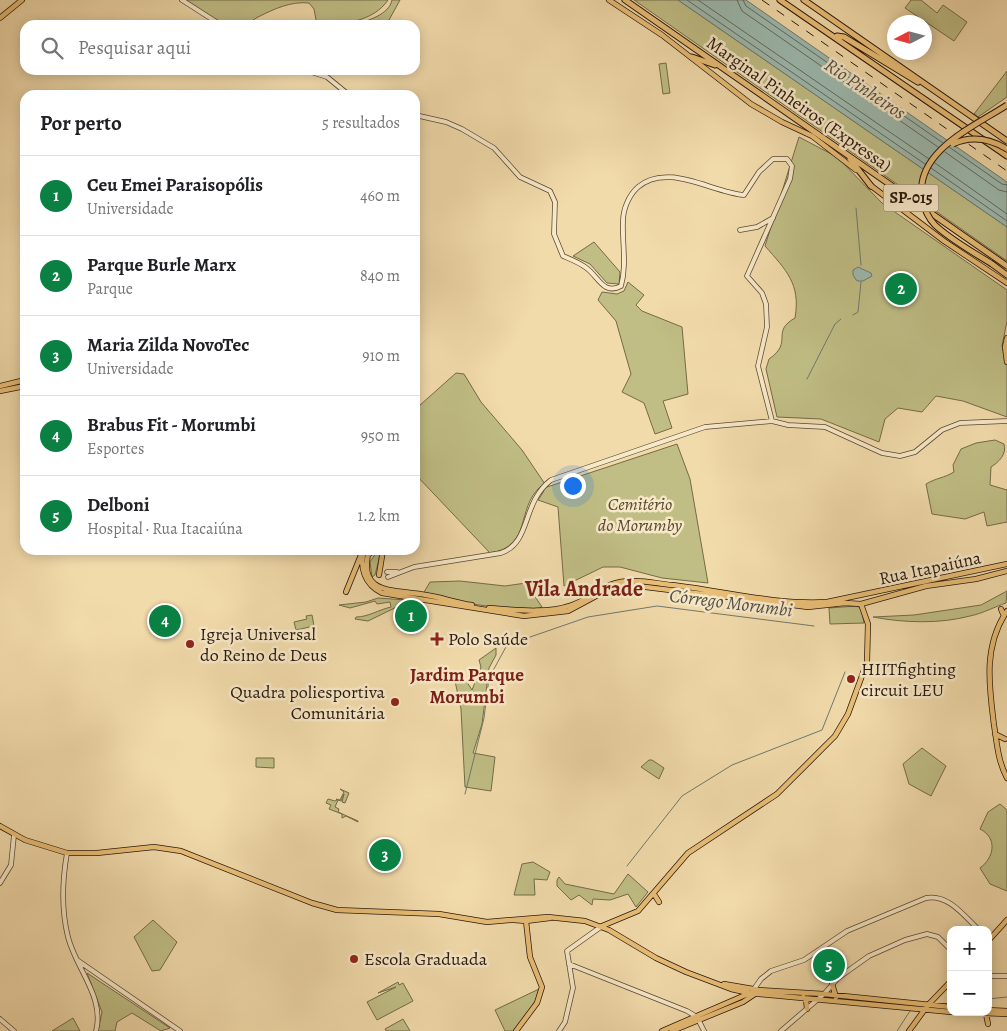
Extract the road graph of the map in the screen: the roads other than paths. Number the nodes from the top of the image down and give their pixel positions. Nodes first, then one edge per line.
1 (22, 0) edge
2 (182, 0) edge
3 (609, 0) edge
4 (625, 0) edge
5 (780, 0) edge
6 (806, 1) edge
7 (0, 18) edge
8 (213, 20) edge
9 (834, 35) junction
10 (692, 57) junction
11 (721, 67) junction
12 (321, 75) edge
13 (924, 84) junction
14 (343, 90) edge
15 (1007, 105) edge
16 (420, 116) edge
17 (1007, 141) edge
18 (944, 148) junction
19 (1007, 150) edge
20 (843, 151) junction
21 (1007, 156) edge
22 (872, 186) junction
23 (773, 218) junction
24 (740, 230) dead end
25 (1007, 266) edge
26 (1007, 275) edge
27 (1007, 283) edge
28 (1007, 338) edge
29 (1007, 362) edge
30 (20, 381) edge
31 (0, 386) edge
32 (20, 387) edge
33 (0, 391) edge
34 (772, 421) junction
35 (1007, 421) edge
36 (364, 555) edge
37 (366, 555) edge
38 (366, 555) edge
39 (382, 555) edge
40 (1005, 565) edge
41 (1006, 571) edge
42 (387, 572) dead end
43 (400, 572) junction
44 (379, 575) dead end
45 (388, 577) dead end
46 (909, 584) junction
47 (906, 591) junction
48 (346, 592) dead end
49 (874, 594) junction
50 (868, 602) junction
51 (861, 604) junction
52 (1001, 609) dead end
53 (1007, 611) edge
54 (866, 615) junction
55 (1004, 616) junction
56 (995, 734) junction
57 (1005, 738) dead end
58 (1007, 778) edge
59 (0, 826) edge
60 (14, 835) junction
61 (25, 840) junction
62 (14, 846) junction
63 (68, 853) junction
64 (0, 883) edge
65 (654, 894) junction
66 (659, 902) dead end
67 (532, 917) junction
68 (514, 920) junction
69 (538, 920) junction
70 (1007, 920) edge
71 (527, 922) junction
72 (602, 926) junction
73 (975, 926) edge
74 (529, 933) junction
75 (992, 936) edge
76 (947, 946) edge
77 (77, 960) junction
78 (569, 964) junction
79 (90, 969) junction
80 (83, 973) junction
81 (992, 976) edge
82 (1007, 976) edge
83 (832, 984) junction
84 (947, 985) edge
85 (754, 992) junction
86 (822, 996) junction
87 (835, 996) junction
88 (803, 997) junction
89 (838, 1000) junction
90 (928, 1005) junction
91 (917, 1006) junction
92 (947, 1007) edge
93 (807, 1009) junction
94 (925, 1010) junction
95 (1007, 1010) edge
96 (947, 1012) edge
97 (992, 1012) edge
98 (992, 1012) edge
99 (1007, 1014) edge
100 (987, 1016) edge
101 (698, 1018) junction
102 (0, 1019) edge
103 (917, 1020) junction
104 (988, 1024) dead end
105 (14, 1031) edge
106 (96, 1031) edge
107 (180, 1031) edge
108 (516, 1031) edge
109 (559, 1031) edge
110 (662, 1031) edge
111 (672, 1031) edge
112 (704, 1031) edge
113 (781, 1031) edge
114 (909, 1031) edge

1 - 7 main road
2 - 8 street
3 - 10 main road
4 - 11 highway, Marginal Pinheiros (Expressa) / SP-015
5 - 9 highway
6 - 13 highway
9 - 13 highway
9 - 21 highway
10 - 11 highway
10 - 22 main road
11 - 20 highway, Marginal Pinheiros (Expressa) / SP-015
12 - 14 street
13 - 17 highway
15 - 18 highway, bridge
16 - 23 street
18 - 19 highway, bridge
18 - 26 highway, bridge
20 - 22 highway
20 - 25 highway, Marginal Pinheiros (Expressa) / SP-015
22 - 27 main road
23 - 24 street
23 - 34 street
28 - 29 main road
30 - 31 main road
32 - 33 main road
34 - 35 street
34 - 43 street
36 - 48 main road
37 - 49 main road, Rua Itapaiúna
38 - 51 main road, Rua Itapaiúna
39 - 44 main road
40 - 41 main road
40 - 46 main road, Rua Itapaiúna
41 - 47 main road, Rua Itapaiúna
42 - 43 street
43 - 45 street
46 - 47 main road
46 - 49 main road, Rua Itapaiúna
47 - 50 main road, Rua Itapaiúna
49 - 51 main road
50 - 51 main road, Rua Itapaiúna
50 - 54 main road
51 - 54 main road
52 - 55 main road
53 - 55 main road
54 - 65 main road
55 - 56 main road
56 - 57 main road
56 - 58 main road
59 - 60 main road
60 - 61 main road
60 - 62 street
61 - 62 street
61 - 63 main road
62 - 64 street
63 - 68 main road
63 - 77 street
65 - 66 main road
65 - 72 main road
67 - 68 main road
67 - 69 main road
67 - 71 main road
68 - 71 main road
69 - 71 main road
69 - 72 main road
69 - 74 main road
70 - 75 main road
71 - 74 main road
72 - 78 street
72 - 85 main road
73 - 85 street
74 - 108 main road
76 - 83 street
77 - 79 street
77 - 80 street
78 - 101 street
78 - 109 street
79 - 80 street
79 - 107 street
80 - 106 street
81 - 82 street
83 - 86 street
83 - 87 main road
84 - 90 main road
85 - 86 main road
85 - 88 main road
85 - 101 main road
86 - 87 main road
86 - 88 main road
86 - 89 main road
86 - 93 street
87 - 89 main road
87 - 91 main road
88 - 93 main road
89 - 91 main road
90 - 91 main road
90 - 92 main road
90 - 94 main road
91 - 94 main road
91 - 103 main road
93 - 113 street
94 - 96 main road
94 - 103 main road
95 - 97 main road
98 - 99 main road
100 - 104 main road
101 - 110 main road
101 - 111 main road
101 - 112 street
102 - 105 street
103 - 114 main road

